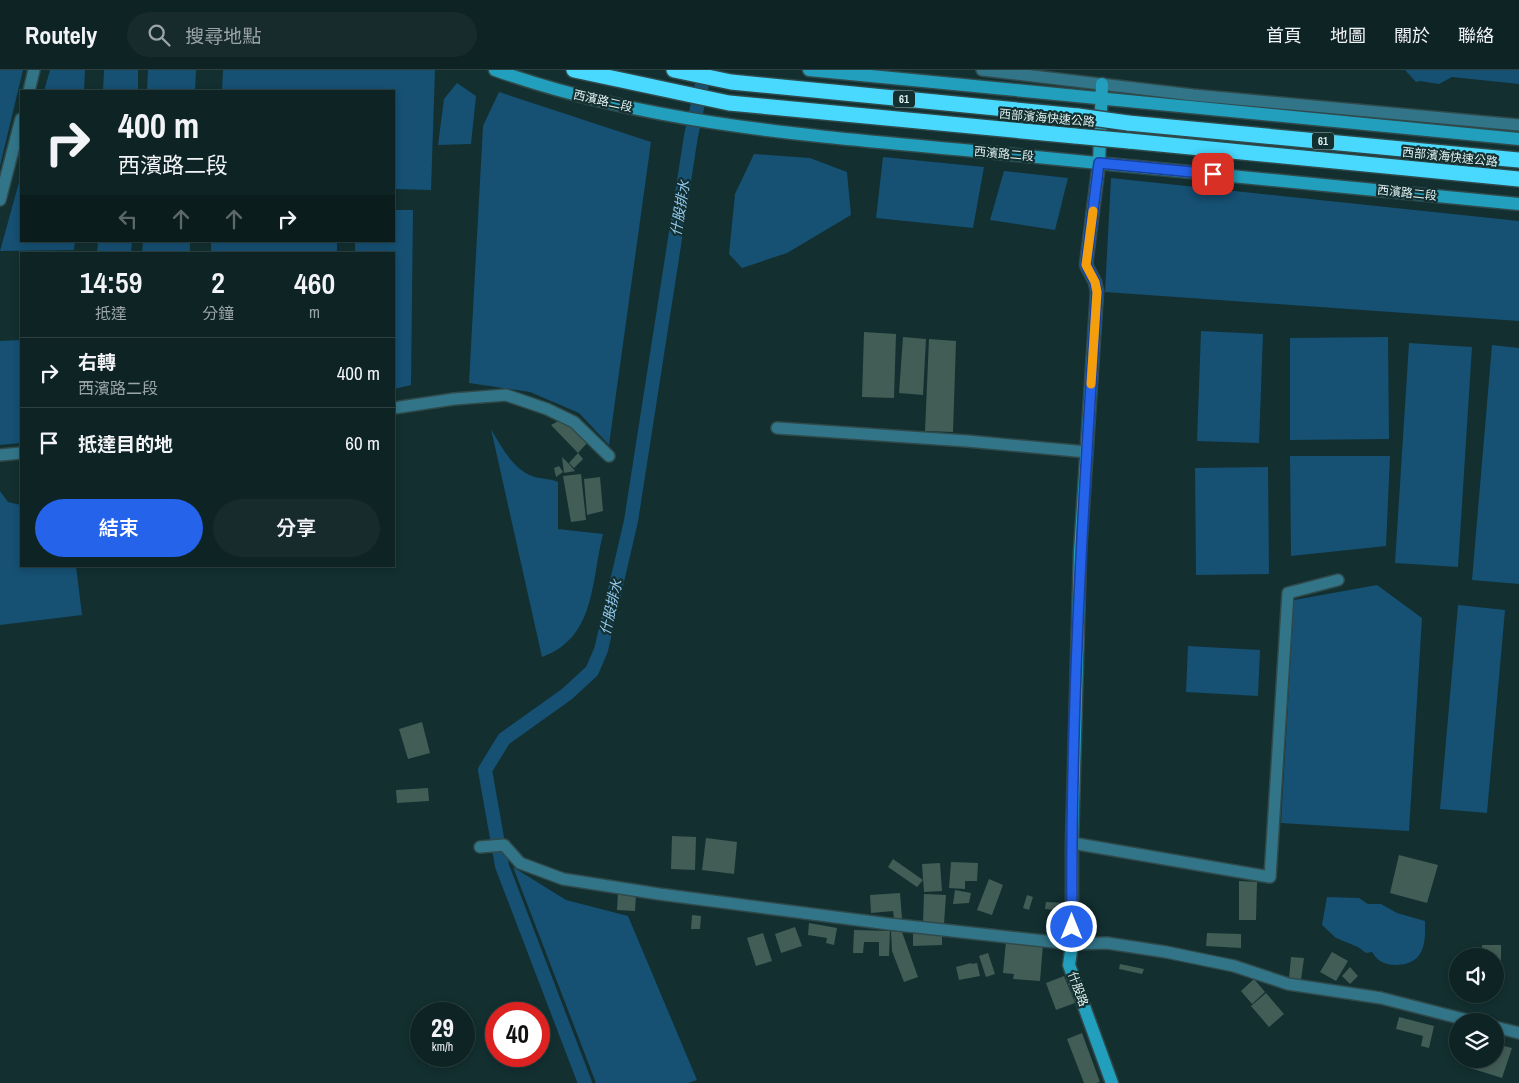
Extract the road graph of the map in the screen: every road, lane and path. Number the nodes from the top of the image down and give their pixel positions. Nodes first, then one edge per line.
1 (34, 70) edge
2 (495, 70) edge
3 (574, 70) edge
4 (809, 70) edge
5 (982, 70) edge
6 (677, 71) edge
7 (1102, 84) junction
8 (28, 90) edge
9 (1101, 98) junction
10 (20, 123) edge
11 (1519, 124) edge
12 (1519, 139) edge
13 (1519, 160) edge
14 (1099, 163) junction
15 (1519, 179) edge
16 (0, 200) edge
17 (1519, 204) edge
18 (395, 408) edge
19 (777, 428) dead end
20 (1087, 452) junction
21 (20, 453) edge
22 (0, 455) edge
23 (609, 456) dead end
24 (1338, 580) dead end
25 (1072, 843) junction
26 (480, 847) dead end
27 (1072, 944) junction
28 (1449, 1015) edge
29 (1504, 1029) edge
30 (1519, 1033) edge
31 (1112, 1083) edge

1 - 8 street
2 - 14 street, 西濱路二段
3 - 15 highway, 西部濱海快速公路 / 61, bridge
4 - 9 street
5 - 7 street
6 - 13 highway, 西部濱海快速公路 / 61, bridge
7 - 9 street, 什股路
7 - 11 street
9 - 12 street
9 - 14 street, 什股路
10 - 16 street
14 - 17 street, 西濱路二段
14 - 20 street, 什股路
18 - 23 street
19 - 20 street
20 - 25 street, 什股路
21 - 22 street
24 - 25 street
25 - 27 street, 什股路
26 - 27 street
27 - 28 street
27 - 31 street, 什股路
29 - 30 street

